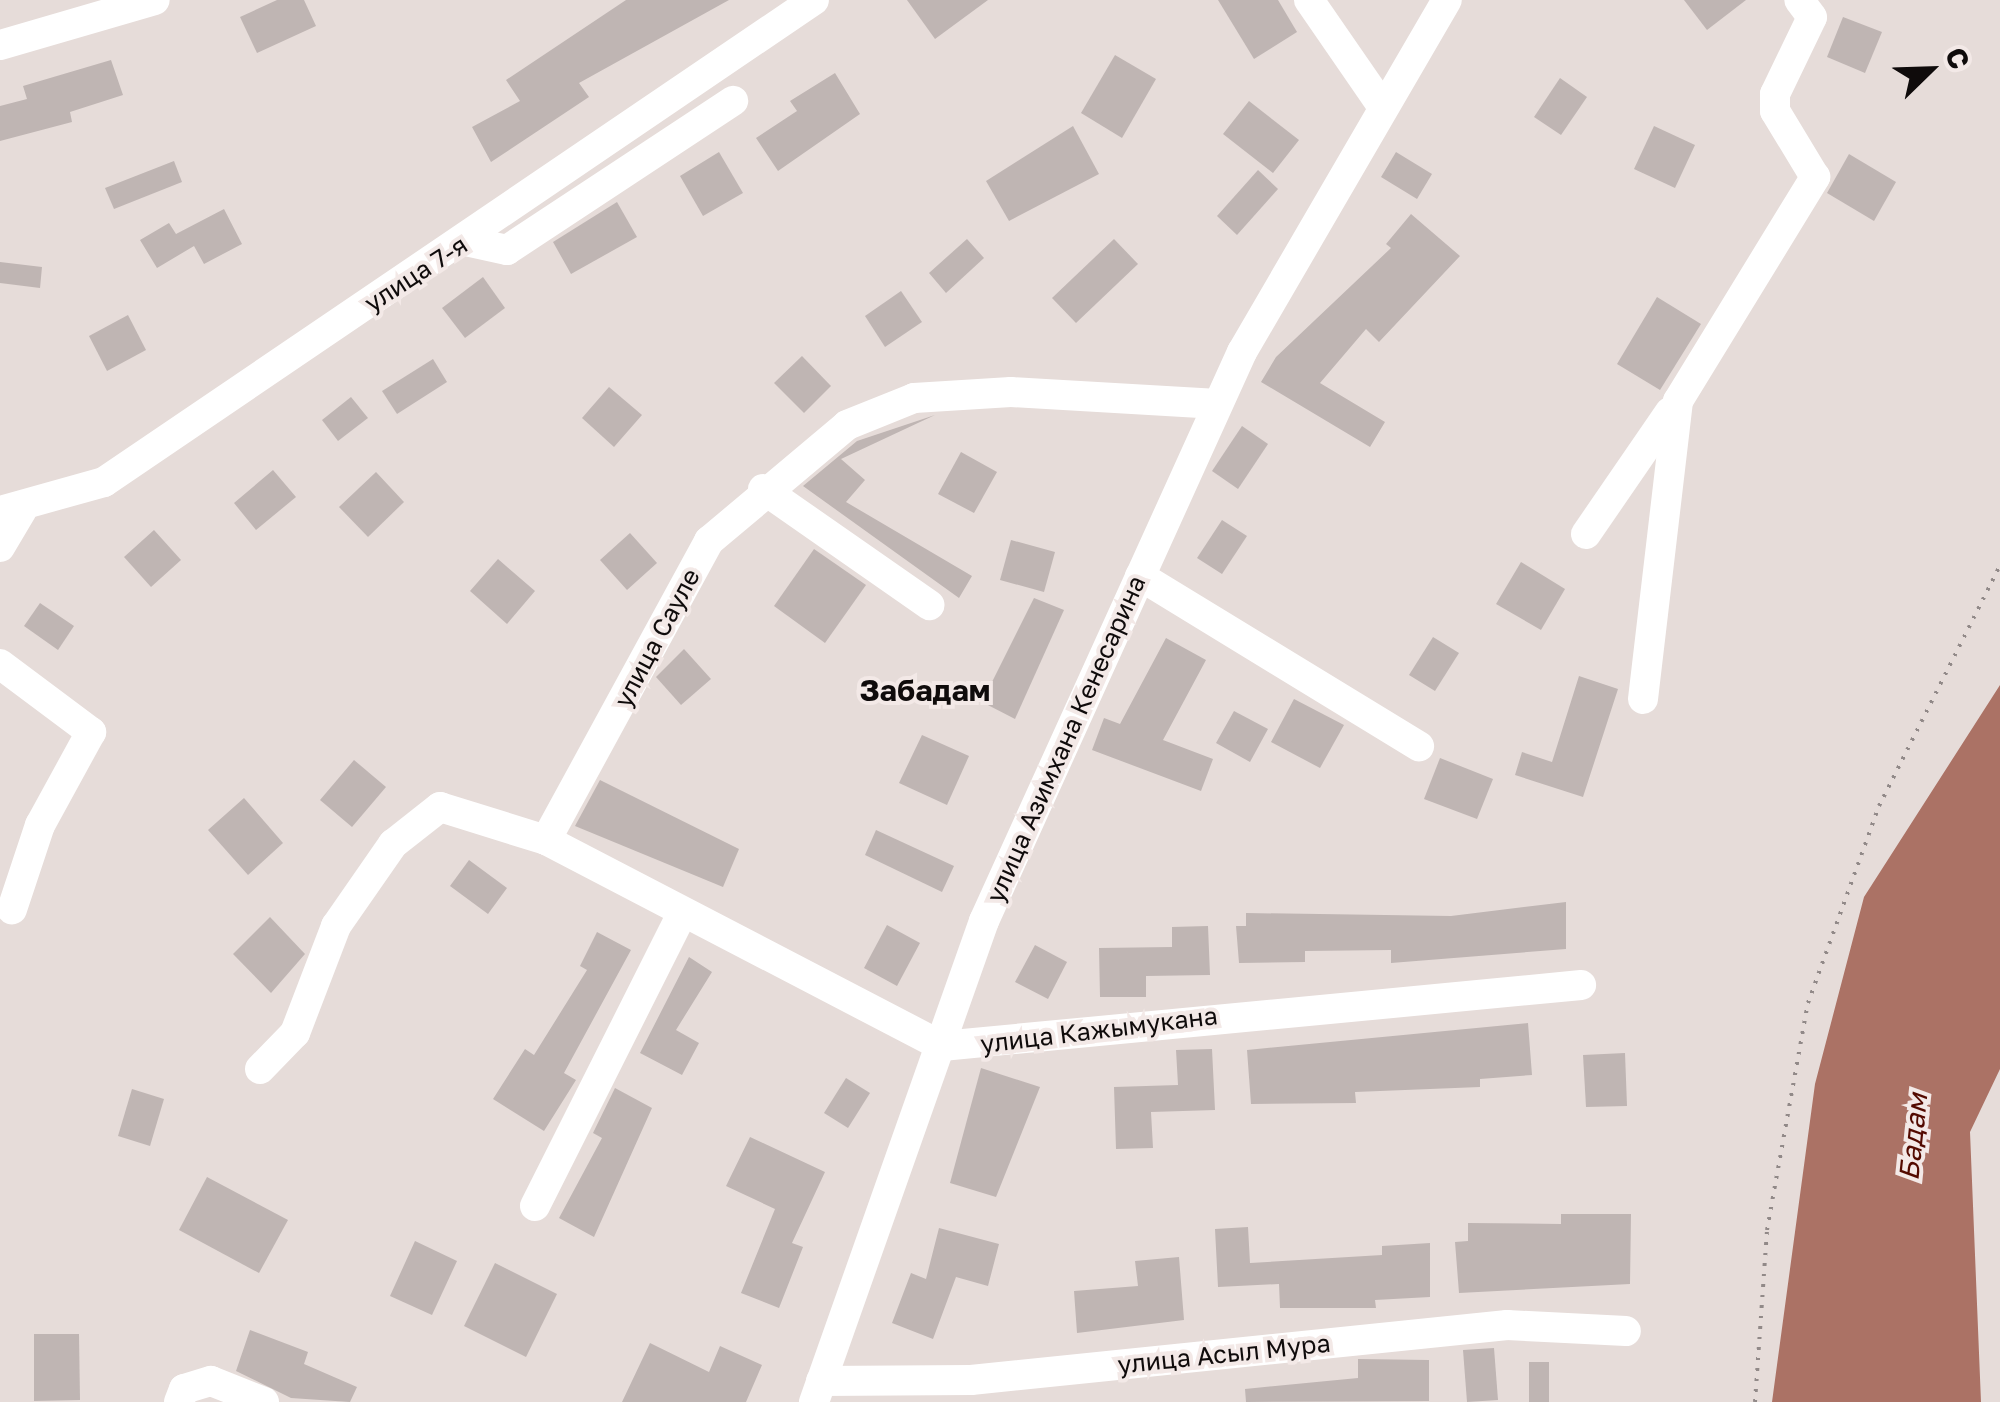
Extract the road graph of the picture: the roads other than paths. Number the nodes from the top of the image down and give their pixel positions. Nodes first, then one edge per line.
1 (155, 0) edge
2 (814, 0) edge
3 (1309, 0) edge
4 (1446, 0) edge
5 (1799, 0) edge
6 (0, 45) edge
7 (733, 101) dead end
8 (1380, 103) junction
9 (466, 241) junction
10 (1678, 401) junction
11 (1218, 404) junction
12 (763, 489) junction
13 (11, 510) edge
14 (1586, 534) dead end
15 (0, 547) edge
16 (1140, 576) junction
17 (929, 605) dead end
18 (0, 664) edge
19 (1642, 699) dead end
20 (1419, 746) dead end
21 (546, 840) junction
22 (12, 909) dead end
23 (683, 912) junction
24 (1582, 985) dead end
25 (942, 1046) junction
26 (260, 1069) dead end
27 (535, 1206) dead end
28 (1626, 1331) dead end
29 (818, 1391) edge
30 (179, 1402) edge
31 (264, 1402) edge

1 - 6 street
2 - 9 street, улица 7-я
3 - 8 street
4 - 8 street, улица Азимхана Кенесарина
5 - 10 street
7 - 9 street
8 - 11 street, улица Азимхана Кенесарина
9 - 13 street, улица 7-я
10 - 14 street
10 - 19 street
11 - 12 street, улица Сауле
11 - 16 street, улица Азимхана Кенесарина
12 - 17 street
12 - 21 street, улица Сауле
13 - 15 street
16 - 20 street
16 - 25 street, улица Азимхана Кенесарина
18 - 22 street
21 - 23 street
21 - 26 street
23 - 25 street
23 - 27 street
24 - 25 street, улица Кажымукана
25 - 29 street, улица Азимхана Кенесарина
28 - 29 street, улица Асыл Мура
30 - 31 street

